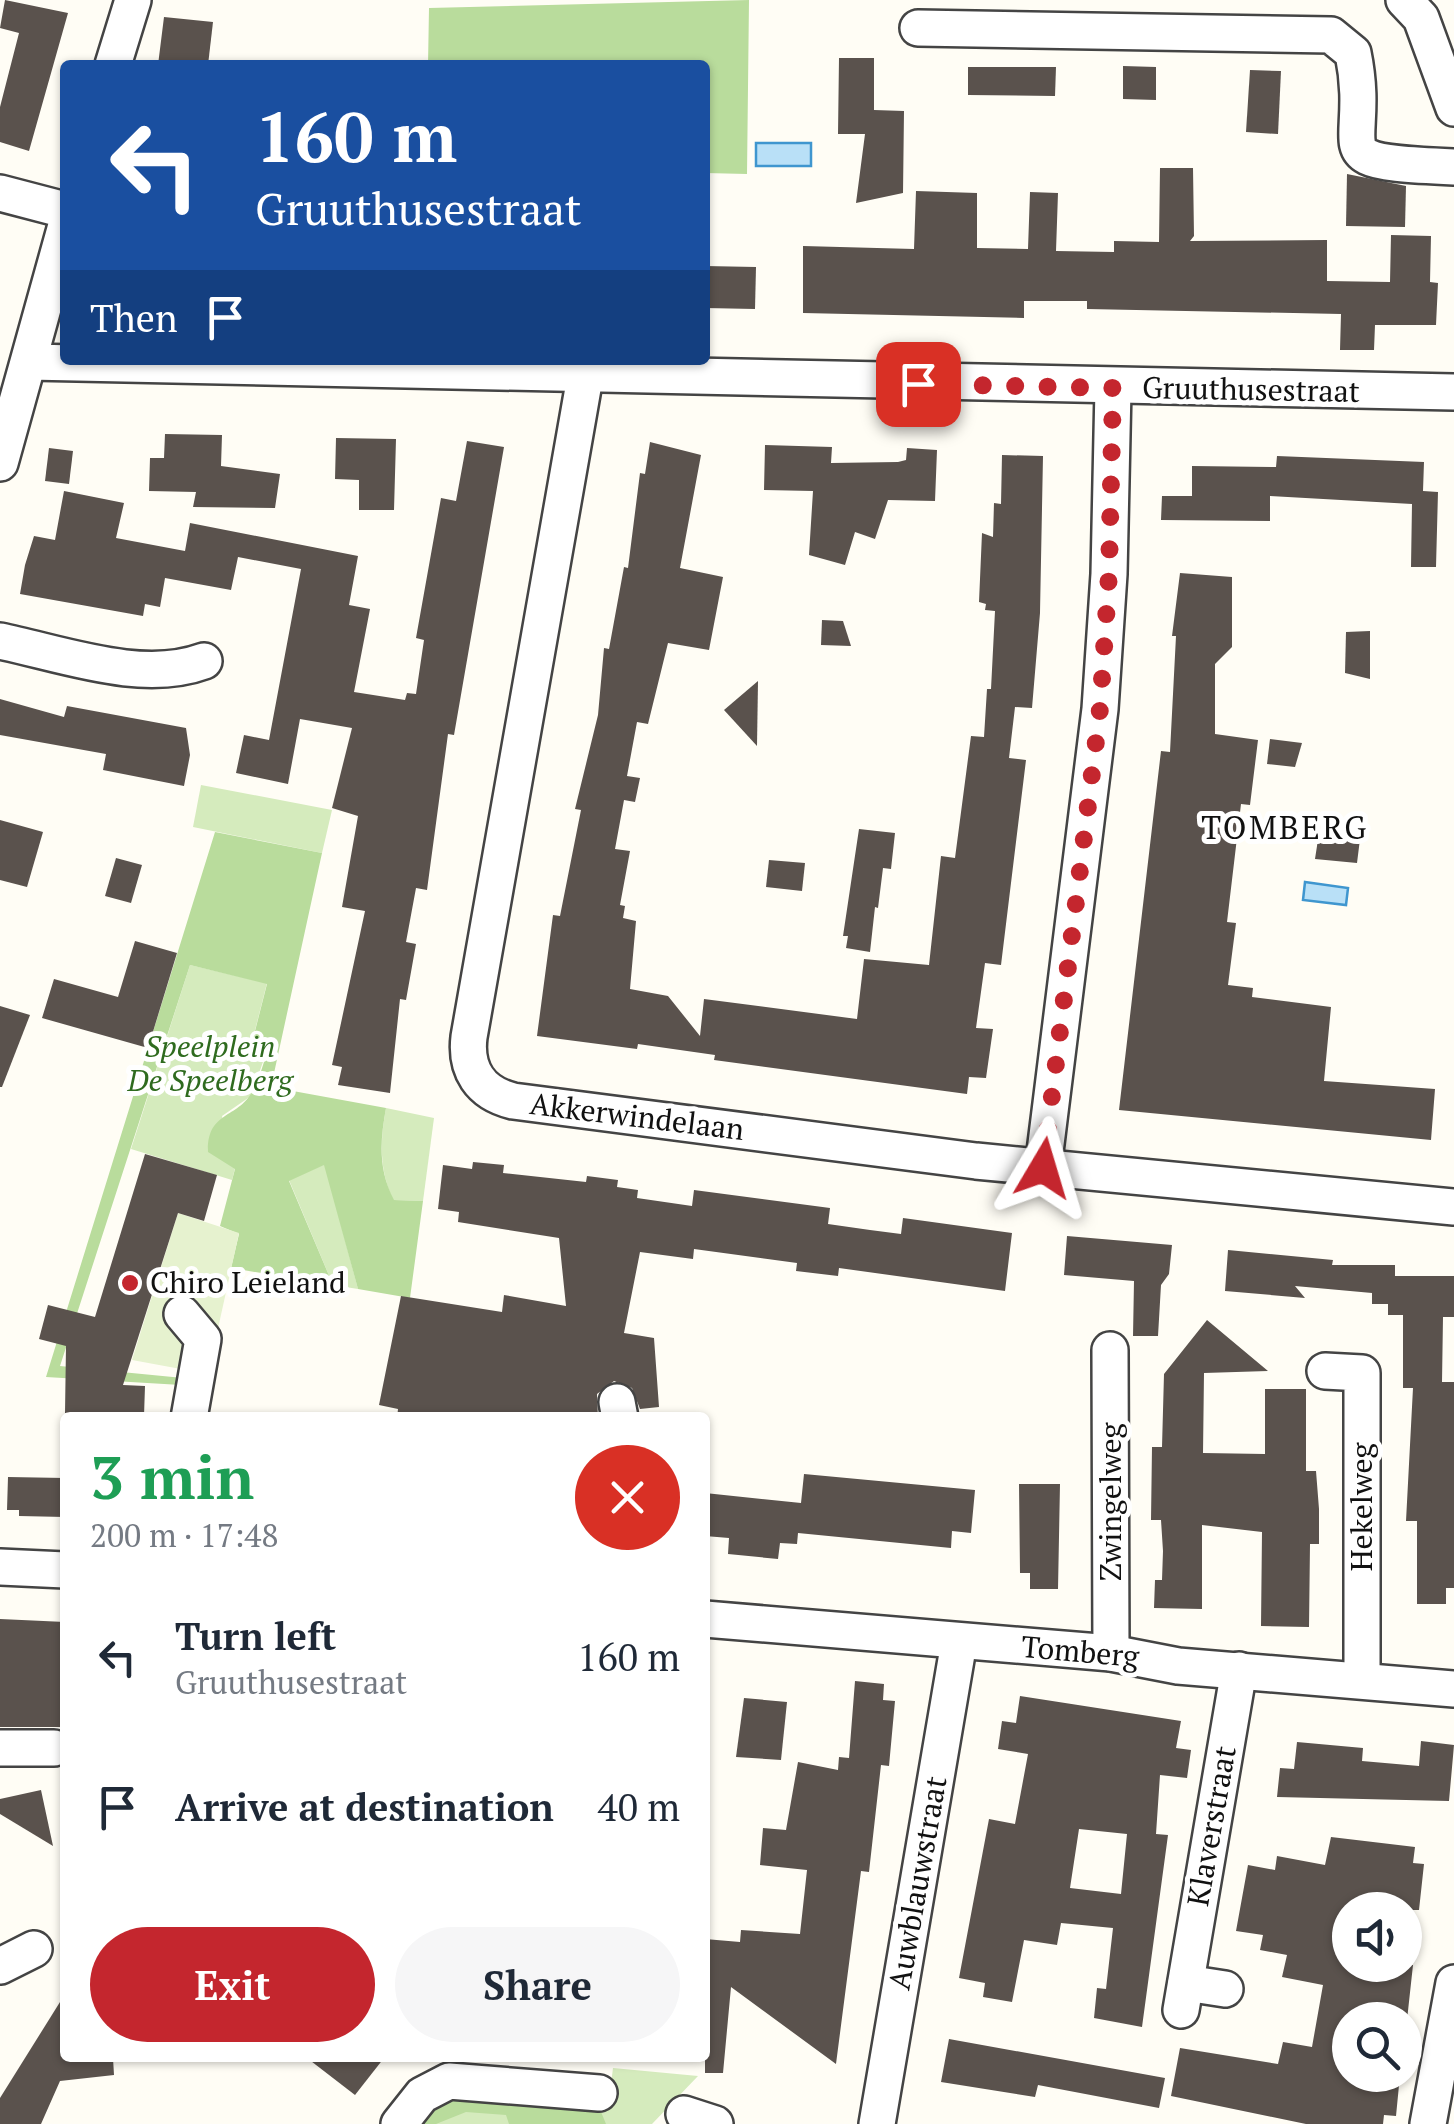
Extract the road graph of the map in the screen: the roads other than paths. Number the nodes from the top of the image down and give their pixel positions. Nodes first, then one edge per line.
1 (133, 0) edge
2 (1407, 1) edge
3 (918, 28) dead end
4 (115, 60) edge
5 (1451, 90) edge
6 (1454, 167) edge
7 (0, 193) edge
8 (60, 209) edge
9 (60, 247) edge
10 (29, 362) junction
11 (60, 363) edge
12 (140, 365) edge
13 (586, 377) junction
14 (1113, 388) junction
15 (1454, 392) edge
16 (0, 463) edge
17 (0, 641) edge
18 (204, 661) dead end
19 (1043, 1168) junction
20 (1454, 1208) edge
21 (182, 1314) dead end
22 (1110, 1350) dead end
23 (1325, 1371) dead end
24 (190, 1412) edge
25 (0, 1567) edge
26 (60, 1570) edge
27 (710, 1619) edge
28 (959, 1642) junction
29 (1111, 1654) junction
30 (1239, 1670) junction
31 (1362, 1678) junction
32 (1454, 1689) edge
33 (0, 1748) edge
34 (54, 1748) dead end
35 (34, 1949) dead end
36 (0, 1966) edge
37 (1454, 1983) edge
38 (1225, 1988) dead end
39 (599, 2093) dead end
40 (399, 2124) edge
41 (877, 2124) edge
42 (1428, 2124) edge

1 - 4 street
2 - 5 street
3 - 6 street
7 - 8 street
9 - 10 street
10 - 11 street, Gruuthusestraat
10 - 16 street
12 - 13 street, Gruuthusestraat
13 - 14 street, Gruuthusestraat
13 - 19 street, Akkerwindelaan
14 - 15 street, Gruuthusestraat
14 - 19 street
17 - 18 street
19 - 20 street, Akkerwindelaan
21 - 24 street
22 - 29 street, Zwingelweg
23 - 31 street, Hekelweg
25 - 26 street
27 - 28 street, Tomberg
28 - 29 street, Tomberg
28 - 41 street, Auwblauwstraat
29 - 30 street, Tomberg
30 - 31 street, Tomberg
30 - 38 street, Klaverstraat
31 - 32 street, Tomberg
33 - 34 street
35 - 36 street
37 - 42 street
39 - 40 street

